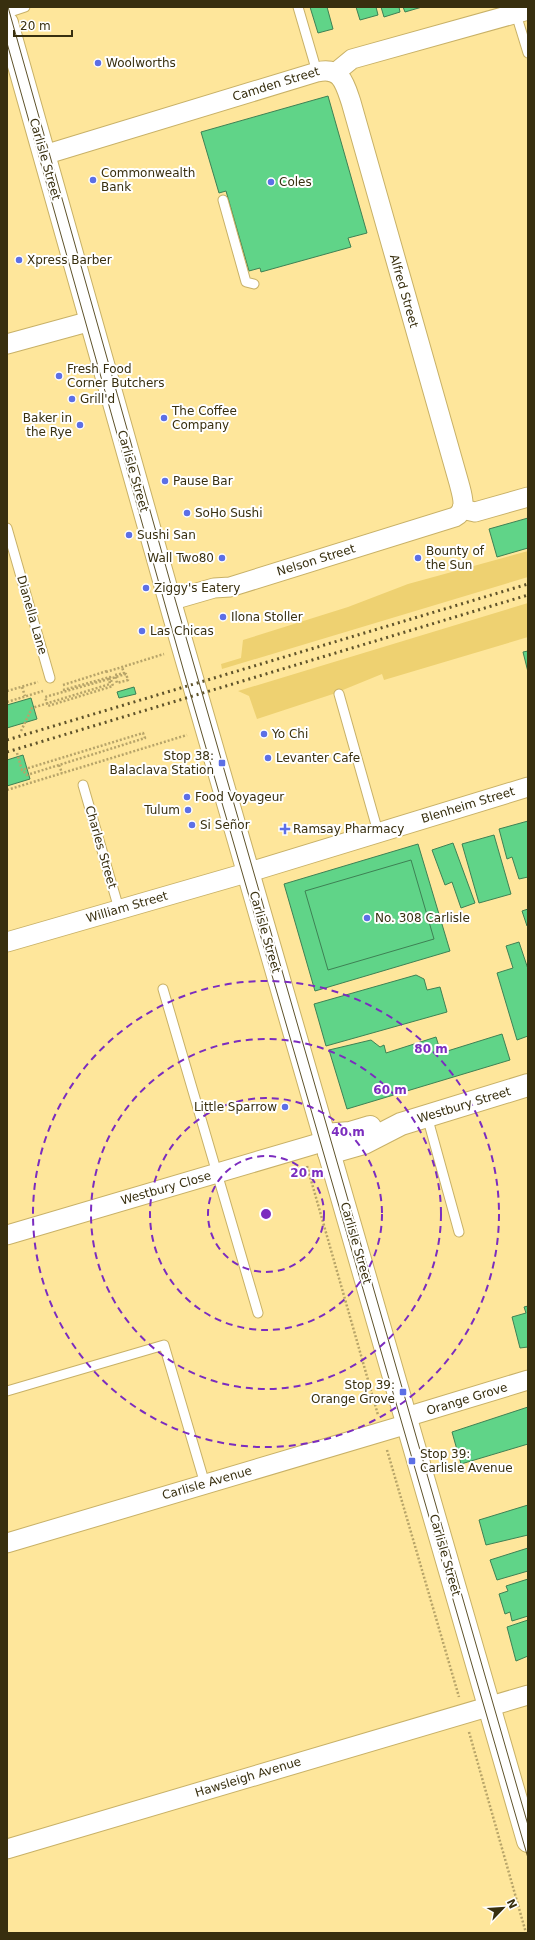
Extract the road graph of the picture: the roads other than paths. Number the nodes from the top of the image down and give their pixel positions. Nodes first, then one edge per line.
1 (25, 7) edge
2 (298, 7) edge
3 (521, 11) edge
4 (7, 13) edge
5 (7, 23) edge
6 (528, 52) edge
7 (326, 72) junction
8 (44, 154) junction
9 (223, 200) dead end
10 (254, 284) dead end
11 (91, 320) junction
12 (7, 344) edge
13 (528, 497) edge
14 (461, 511) junction
15 (7, 528) edge
16 (169, 601) junction
17 (50, 678) road end
18 (339, 694) dead end
19 (83, 785) dead end
20 (528, 787) edge
21 (378, 832) junction
22 (248, 872) junction
23 (119, 910) junction
24 (7, 942) edge
25 (163, 989) dead end
26 (528, 1086) edge
27 (427, 1116) junction
28 (326, 1143) junction
29 (216, 1174) junction
30 (459, 1232) dead end
31 (7, 1235) edge
32 (258, 1313) dead end
33 (528, 1380) edge
34 (7, 1392) edge
35 (407, 1421) junction
36 (205, 1484) junction
37 (7, 1543) edge
38 (528, 1695) edge
39 (489, 1706) junction
40 (528, 1841) edge
41 (7, 1849) edge

1 - 4 lane
2 - 7 lane
3 - 6 lane
3 - 7 street, Camden Street
5 - 8 main road, Carlisle Street
7 - 8 street, Camden Street
7 - 14 street, Alfred Street
8 - 11 main road, Carlisle Street
9 - 10 lane
11 - 12 street
11 - 16 main road, Carlisle Street
13 - 14 street, Nelson Street
14 - 16 street, Nelson Street
15 - 17 lane, Dianella Lane
16 - 22 main road, Carlisle Street
18 - 21 lane
19 - 23 lane, Charles Street
20 - 21 street, Blenheim Street
21 - 22 street, Blenheim Street
22 - 23 street, William Street
22 - 28 main road, Carlisle Street
23 - 24 street, William Street
25 - 29 lane
26 - 27 main road, Westbury Street
27 - 28 main road, Westbury Street
27 - 30 lane
28 - 29 street, Westbury Close
28 - 35 main road, Carlisle Street
29 - 31 street, Westbury Close
29 - 32 lane
33 - 35 street, Orange Grove
34 - 36 lane
35 - 36 street, Carlisle Avenue
35 - 39 main road, Carlisle Street
36 - 37 street, Carlisle Avenue
38 - 39 street, Hawsleigh Avenue
39 - 40 main road, Carlisle Street
39 - 41 street, Hawsleigh Avenue

